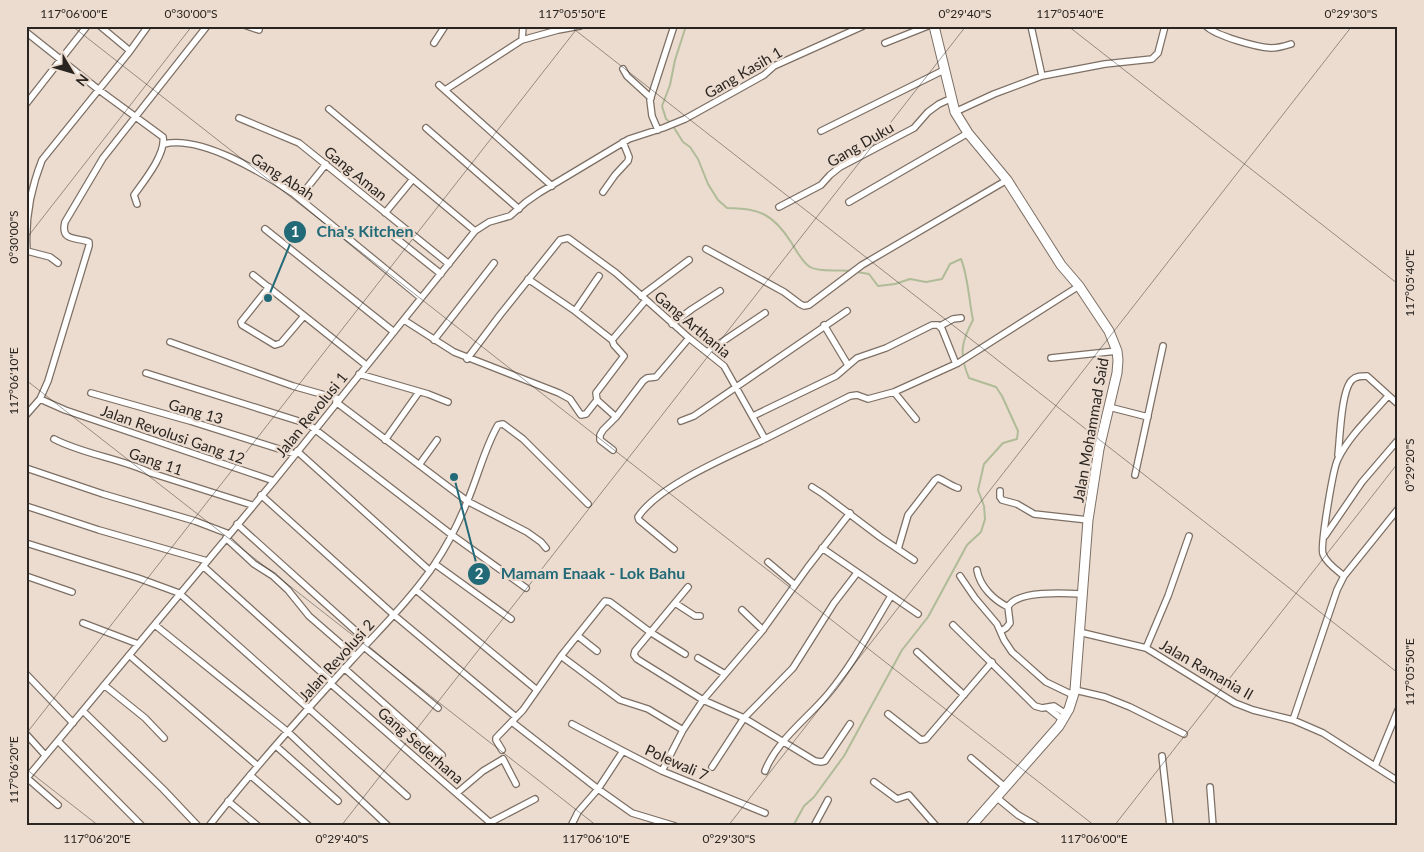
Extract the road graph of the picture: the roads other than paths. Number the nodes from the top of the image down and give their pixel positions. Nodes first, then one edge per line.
1 (87, 26) edge
2 (100, 26) edge
3 (148, 26) edge
4 (207, 26) edge
5 (247, 26) edge
6 (445, 26) edge
7 (523, 26) edge
8 (580, 26) edge
9 (674, 26) edge
10 (863, 26) edge
11 (928, 26) edge
12 (934, 26) edge
13 (1031, 26) edge
14 (1166, 26) edge
15 (1206, 26) edge
16 (27, 29) edge
17 (259, 30) dead end
18 (522, 40) junction
19 (885, 42) dead end
20 (434, 43) dead end
21 (1291, 44) dead end
22 (130, 50) junction
23 (61, 60) junction
24 (623, 69) dead end
25 (944, 70) junction
26 (1042, 76) junction
27 (439, 85) dead end
28 (99, 90) junction
29 (445, 90) junction
30 (651, 98) junction
31 (950, 99) junction
32 (26, 104) edge
33 (329, 109) dead end
34 (954, 112) junction
35 (135, 117) junction
36 (239, 118) dead end
37 (426, 128) dead end
38 (661, 129) junction
39 (822, 131) dead end
40 (968, 133) junction
41 (164, 141) junction
42 (623, 142) junction
43 (326, 164) junction
44 (412, 179) junction
45 (1008, 180) junction
46 (552, 186) junction
47 (603, 192) dead end
48 (299, 198) junction
49 (849, 202) dead end
50 (137, 204) dead end
51 (778, 207) dead end
52 (518, 208) junction
53 (386, 213) junction
54 (266, 230) dead end
55 (387, 231) dead end
56 (475, 231) junction
57 (706, 249) dead end
58 (689, 260) dead end
59 (58, 263) dead end
60 (494, 263) dead end
61 (449, 264) junction
62 (441, 274) junction
63 (253, 275) dead end
64 (599, 276) dead end
65 (528, 279) junction
66 (1079, 286) junction
67 (268, 287) junction
68 (720, 291) dead end
69 (421, 298) junction
70 (643, 298) junction
71 (575, 311) junction
72 (847, 311) dead end
73 (765, 313) dead end
74 (304, 316) junction
75 (961, 318) dead end
76 (404, 320) junction
77 (672, 324) junction
78 (824, 325) junction
79 (940, 326) junction
80 (394, 332) junction
81 (689, 338) junction
82 (434, 340) junction
83 (612, 340) junction
84 (170, 342) dead end
85 (1164, 346) dead end
86 (1117, 351) junction
87 (707, 352) junction
88 (1051, 358) dead end
89 (468, 359) junction
90 (957, 364) junction
91 (366, 365) junction
92 (848, 365) junction
93 (146, 373) dead end
94 (359, 374) junction
95 (737, 386) junction
96 (419, 392) junction
97 (894, 392) junction
98 (91, 393) dead end
99 (1388, 396) junction
100 (40, 398) junction
101 (598, 400) junction
102 (338, 401) junction
103 (448, 402) dead end
104 (1398, 404) edge
105 (1109, 406) junction
106 (26, 415) edge
107 (616, 416) junction
108 (753, 416) junction
109 (1148, 417) junction
110 (916, 420) dead end
111 (682, 421) dead end
112 (315, 428) junction
113 (54, 439) dead end
114 (765, 439) junction
115 (384, 440) junction
116 (437, 440) dead end
117 (1398, 440) edge
118 (613, 450) dead end
119 (296, 452) junction
120 (1338, 459) junction
121 (418, 465) junction
122 (26, 468) edge
123 (1135, 475) dead end
124 (274, 481) junction
125 (812, 487) dead end
126 (958, 488) dead end
127 (1000, 491) dead end
128 (261, 495) junction
129 (468, 501) junction
130 (588, 504) dead end
131 (252, 505) junction
132 (26, 506) edge
133 (1398, 509) edge
134 (850, 514) junction
135 (1088, 520) junction
136 (237, 524) junction
137 (452, 535) junction
138 (227, 536) junction
139 (1189, 536) dead end
140 (1324, 538) junction
141 (26, 543) edge
142 (546, 548) dead end
143 (822, 548) junction
144 (674, 549) dead end
145 (898, 549) junction
146 (914, 560) dead end
147 (768, 562) dead end
148 (205, 564) junction
149 (435, 564) junction
150 (978, 570) dead end
151 (430, 571) junction
152 (858, 573) junction
153 (26, 576) edge
154 (960, 576) dead end
155 (1344, 576) junction
156 (795, 585) junction
157 (526, 588) dead end
158 (688, 588) dead end
159 (416, 590) junction
160 (72, 592) dead end
161 (179, 593) junction
162 (1082, 594) junction
163 (891, 596) junction
164 (675, 603) junction
165 (1008, 607) junction
166 (742, 610) dead end
167 (918, 614) dead end
168 (394, 615) junction
169 (700, 616) dead end
170 (511, 619) dead end
171 (83, 623) dead end
172 (155, 625) junction
173 (953, 625) dead end
174 (763, 630) junction
175 (1001, 631) junction
176 (650, 632) junction
177 (1079, 632) junction
178 (578, 636) junction
179 (138, 644) junction
180 (366, 644) junction
181 (1146, 648) junction
182 (597, 650) dead end
183 (917, 652) dead end
184 (685, 654) dead end
185 (130, 655) junction
186 (355, 656) junction
187 (561, 656) junction
188 (698, 658) dead end
189 (992, 662) junction
190 (344, 668) junction
191 (26, 674) edge
192 (725, 674) junction
193 (332, 683) junction
194 (104, 685) junction
195 (537, 690) junction
196 (1074, 692) junction
197 (964, 695) junction
198 (703, 700) junction
199 (309, 708) junction
200 (438, 708) dead end
201 (1398, 710) edge
202 (83, 712) junction
203 (888, 714) dead end
204 (1065, 717) junction
205 (744, 718) junction
206 (514, 720) junction
207 (1293, 720) junction
208 (73, 723) junction
209 (572, 724) dead end
210 (850, 724) dead end
211 (683, 730) junction
212 (288, 732) junction
213 (26, 734) edge
214 (1184, 734) dead end
215 (164, 738) dead end
216 (58, 741) junction
217 (784, 741) junction
218 (276, 746) junction
219 (502, 750) dead end
220 (623, 751) junction
221 (45, 755) junction
222 (442, 756) dead end
223 (1162, 756) dead end
224 (971, 758) dead end
225 (258, 766) junction
226 (712, 766) dead end
227 (1374, 766) junction
228 (662, 771) junction
229 (765, 771) dead end
230 (250, 776) junction
231 (27, 778) edge
232 (1398, 780) edge
233 (874, 782) dead end
234 (516, 784) dead end
235 (1005, 787) junction
236 (1210, 787) dead end
237 (598, 790) junction
238 (458, 793) junction
239 (407, 796) dead end
240 (996, 797) junction
241 (535, 799) dead end
242 (828, 800) dead end
243 (228, 801) junction
244 (338, 801) dead end
245 (58, 805) dead end
246 (765, 813) dead end
247 (493, 824) edge
248 (142, 826) edge
249 (198, 826) edge
250 (209, 826) edge
251 (258, 826) edge
252 (308, 826) edge
253 (388, 826) edge
254 (571, 826) edge
255 (675, 826) edge
256 (814, 826) edge
257 (936, 826) edge
258 (971, 826) edge
259 (1037, 826) edge
260 (1170, 826) edge
261 (1213, 826) edge

1 - 23 street
2 - 22 street
3 - 22 street
4 - 35 street
5 - 17 street
6 - 20 street
7 - 18 street
8 - 18 street
9 - 30 street
10 - 38 street, Gang Kasih 1
11 - 19 street
12 - 25 street, Jalan Mohammad Said
13 - 26 street
14 - 26 street
15 - 21 street
16 - 23 street
18 - 29 street
22 - 28 street
23 - 28 street
23 - 32 street
24 - 30 street
25 - 31 street, Jalan Mohammad Said
25 - 39 street
26 - 34 street
27 - 29 street
28 - 35 street
28 - 59 street
29 - 46 street
30 - 38 street
31 - 34 street, Jalan Mohammad Said
31 - 51 street, Gang Duku
33 - 44 street
34 - 40 street, Jalan Mohammad Said
35 - 41 street
35 - 100 street
36 - 43 street, Gang Aman
37 - 52 street
38 - 42 street, Jalan Revolusi 1
40 - 45 street, Jalan Mohammad Said
40 - 49 street
41 - 48 street, Gang Abah
41 - 50 street
42 - 46 street, Jalan Revolusi 1
42 - 47 street
43 - 48 street
43 - 53 street, Gang Aman
44 - 53 street
44 - 56 street
45 - 57 street
45 - 66 street, Jalan Mohammad Said
46 - 52 street, Jalan Revolusi 1
48 - 69 street, Gang Abah
52 - 56 street, Jalan Revolusi 1
53 - 61 street, Gang Aman
54 - 80 street
55 - 62 street
56 - 61 street, Jalan Revolusi 1
58 - 70 street
60 - 82 street
61 - 62 street, Jalan Revolusi 1
62 - 69 street, Jalan Revolusi 1
63 - 67 street
64 - 71 street
65 - 70 street, Gang Arthania
65 - 71 street
65 - 89 street, Gang Arthania
66 - 86 street, Jalan Mohammad Said
66 - 90 street
67 - 74 street
67 - 74 street
68 - 77 street
69 - 76 street, Jalan Revolusi 1
70 - 77 street, Gang Arthania
70 - 83 street
71 - 83 street
72 - 78 street
73 - 87 street
74 - 91 street
75 - 79 street
76 - 80 street, Jalan Revolusi 1
76 - 82 street
77 - 81 street, Gang Arthania
78 - 92 street
78 - 95 street
79 - 90 street
79 - 92 street
80 - 91 street, Jalan Revolusi 1
81 - 87 street, Gang Arthania
81 - 107 street
82 - 89 street
83 - 101 street
84 - 102 street
85 - 109 street
86 - 88 street
86 - 105 street, Jalan Mohammad Said
87 - 95 street, Gang Arthania
89 - 101 street
90 - 97 street
91 - 94 street, Jalan Revolusi 1
92 - 108 street
93 - 112 street, Gang 13
94 - 96 street
94 - 102 street, Jalan Revolusi 1
95 - 108 street, Gang Arthania
95 - 111 street
96 - 103 street
96 - 115 street
97 - 110 street
97 - 114 street
98 - 119 street, Gang 13
99 - 104 street
99 - 120 street
99 - 120 street
100 - 106 street
100 - 124 street, Jalan Revolusi Gang 12
101 - 107 street
102 - 112 street, Jalan Revolusi 1
102 - 115 street
105 - 109 street
105 - 135 street, Jalan Mohammad Said
107 - 118 street
108 - 114 street, Gang Arthania
109 - 123 street
112 - 119 street, Jalan Revolusi 1
112 - 137 street, Gang 13
113 - 131 street, Gang 11
114 - 144 street
115 - 121 street
116 - 121 street
117 - 140 street
119 - 124 street, Jalan Revolusi 1
119 - 151 street
120 - 140 street
121 - 129 street
122 - 138 street
124 - 128 street, Jalan Revolusi 1
125 - 134 street
126 - 145 street
127 - 135 street
128 - 131 street, Jalan Revolusi 1
128 - 168 street
129 - 130 street, Jalan Revolusi 2
129 - 137 street, Jalan Revolusi 2
129 - 142 street
131 - 136 street, Jalan Revolusi 1
132 - 148 street
133 - 155 street
134 - 143 street
134 - 145 street
135 - 162 street, Jalan Mohammad Said
136 - 138 street, Jalan Revolusi 1
136 - 180 street
137 - 149 street, Jalan Revolusi 2
137 - 157 street, Gang 13
138 - 148 street, Jalan Revolusi 1
138 - 186 street
139 - 181 street
140 - 155 street
141 - 161 street
143 - 152 street
143 - 156 street
145 - 146 street
147 - 156 street
148 - 161 street, Jalan Revolusi 1
148 - 193 street, Gang Sederhana
149 - 151 street, Jalan Revolusi 2
149 - 170 street
150 - 165 street
151 - 159 street, Jalan Revolusi 2
152 - 163 street
152 - 205 street
153 - 160 street
154 - 175 street
155 - 207 street
156 - 174 street
158 - 164 street
159 - 168 street, Jalan Revolusi 2
159 - 195 street
161 - 172 street, Jalan Revolusi 1
161 - 199 street
162 - 165 street
162 - 177 street, Jalan Mohammad Said
163 - 167 street
163 - 217 street
164 - 169 street
164 - 176 street
165 - 175 street
166 - 174 street
168 - 180 street, Jalan Revolusi 2
168 - 206 street
171 - 179 street
172 - 179 street, Jalan Revolusi 1
172 - 212 street
173 - 189 street
174 - 192 street
175 - 196 street
176 - 178 street
176 - 184 street
176 - 198 street
177 - 181 street, Jalan Ramania II
177 - 196 street, Jalan Mohammad Said
178 - 182 street
178 - 187 street
179 - 185 street, Jalan Revolusi 1
180 - 186 street, Jalan Revolusi 2
180 - 200 street
181 - 207 street, Jalan Ramania II
183 - 197 street
185 - 194 street, Jalan Revolusi 1
185 - 225 street
186 - 190 street, Jalan Revolusi 2
187 - 195 street
187 - 211 street
188 - 192 street
189 - 197 street
189 - 204 street
190 - 193 street, Jalan Revolusi 2
190 - 222 street
191 - 208 street
192 - 198 street
193 - 199 street, Jalan Revolusi 2
193 - 238 street, Gang Sederhana
194 - 202 street, Jalan Revolusi 1
194 - 215 street
195 - 206 street
196 - 204 street, Jalan Mohammad Said
196 - 214 street
197 - 203 street
198 - 205 street
198 - 211 street
199 - 212 street, Jalan Revolusi 2
199 - 239 street
201 - 227 street
202 - 208 street, Jalan Revolusi 1
202 - 249 street
204 - 235 street, Jalan Mohammad Said
205 - 217 street
205 - 226 street
206 - 219 street
206 - 237 street
207 - 227 street, Jalan Ramania II
208 - 216 street, Jalan Revolusi 1
209 - 220 street
210 - 217 street
211 - 228 street
212 - 218 street, Jalan Revolusi 2
212 - 253 street
213 - 221 street
216 - 221 street, Jalan Revolusi 1
216 - 248 street
217 - 229 street
218 - 225 street, Jalan Revolusi 2
218 - 244 street
220 - 228 street, Polewali 7
220 - 237 street, Polewali 7
221 - 231 street, Jalan Revolusi 1
223 - 260 street
224 - 235 street
225 - 230 street, Jalan Revolusi 2
227 - 232 street, Jalan Ramania II
228 - 246 street, Polewali 7
230 - 243 street, Jalan Revolusi 2
230 - 252 street
231 - 245 street
233 - 257 street
234 - 238 street
235 - 240 street, Jalan Mohammad Said
236 - 261 street
237 - 254 street, Polewali 7
237 - 255 street
238 - 247 street, Gang Sederhana
240 - 258 street, Jalan Mohammad Said
240 - 259 street
241 - 247 street
242 - 256 street
243 - 250 street, Jalan Revolusi 2
243 - 251 street

